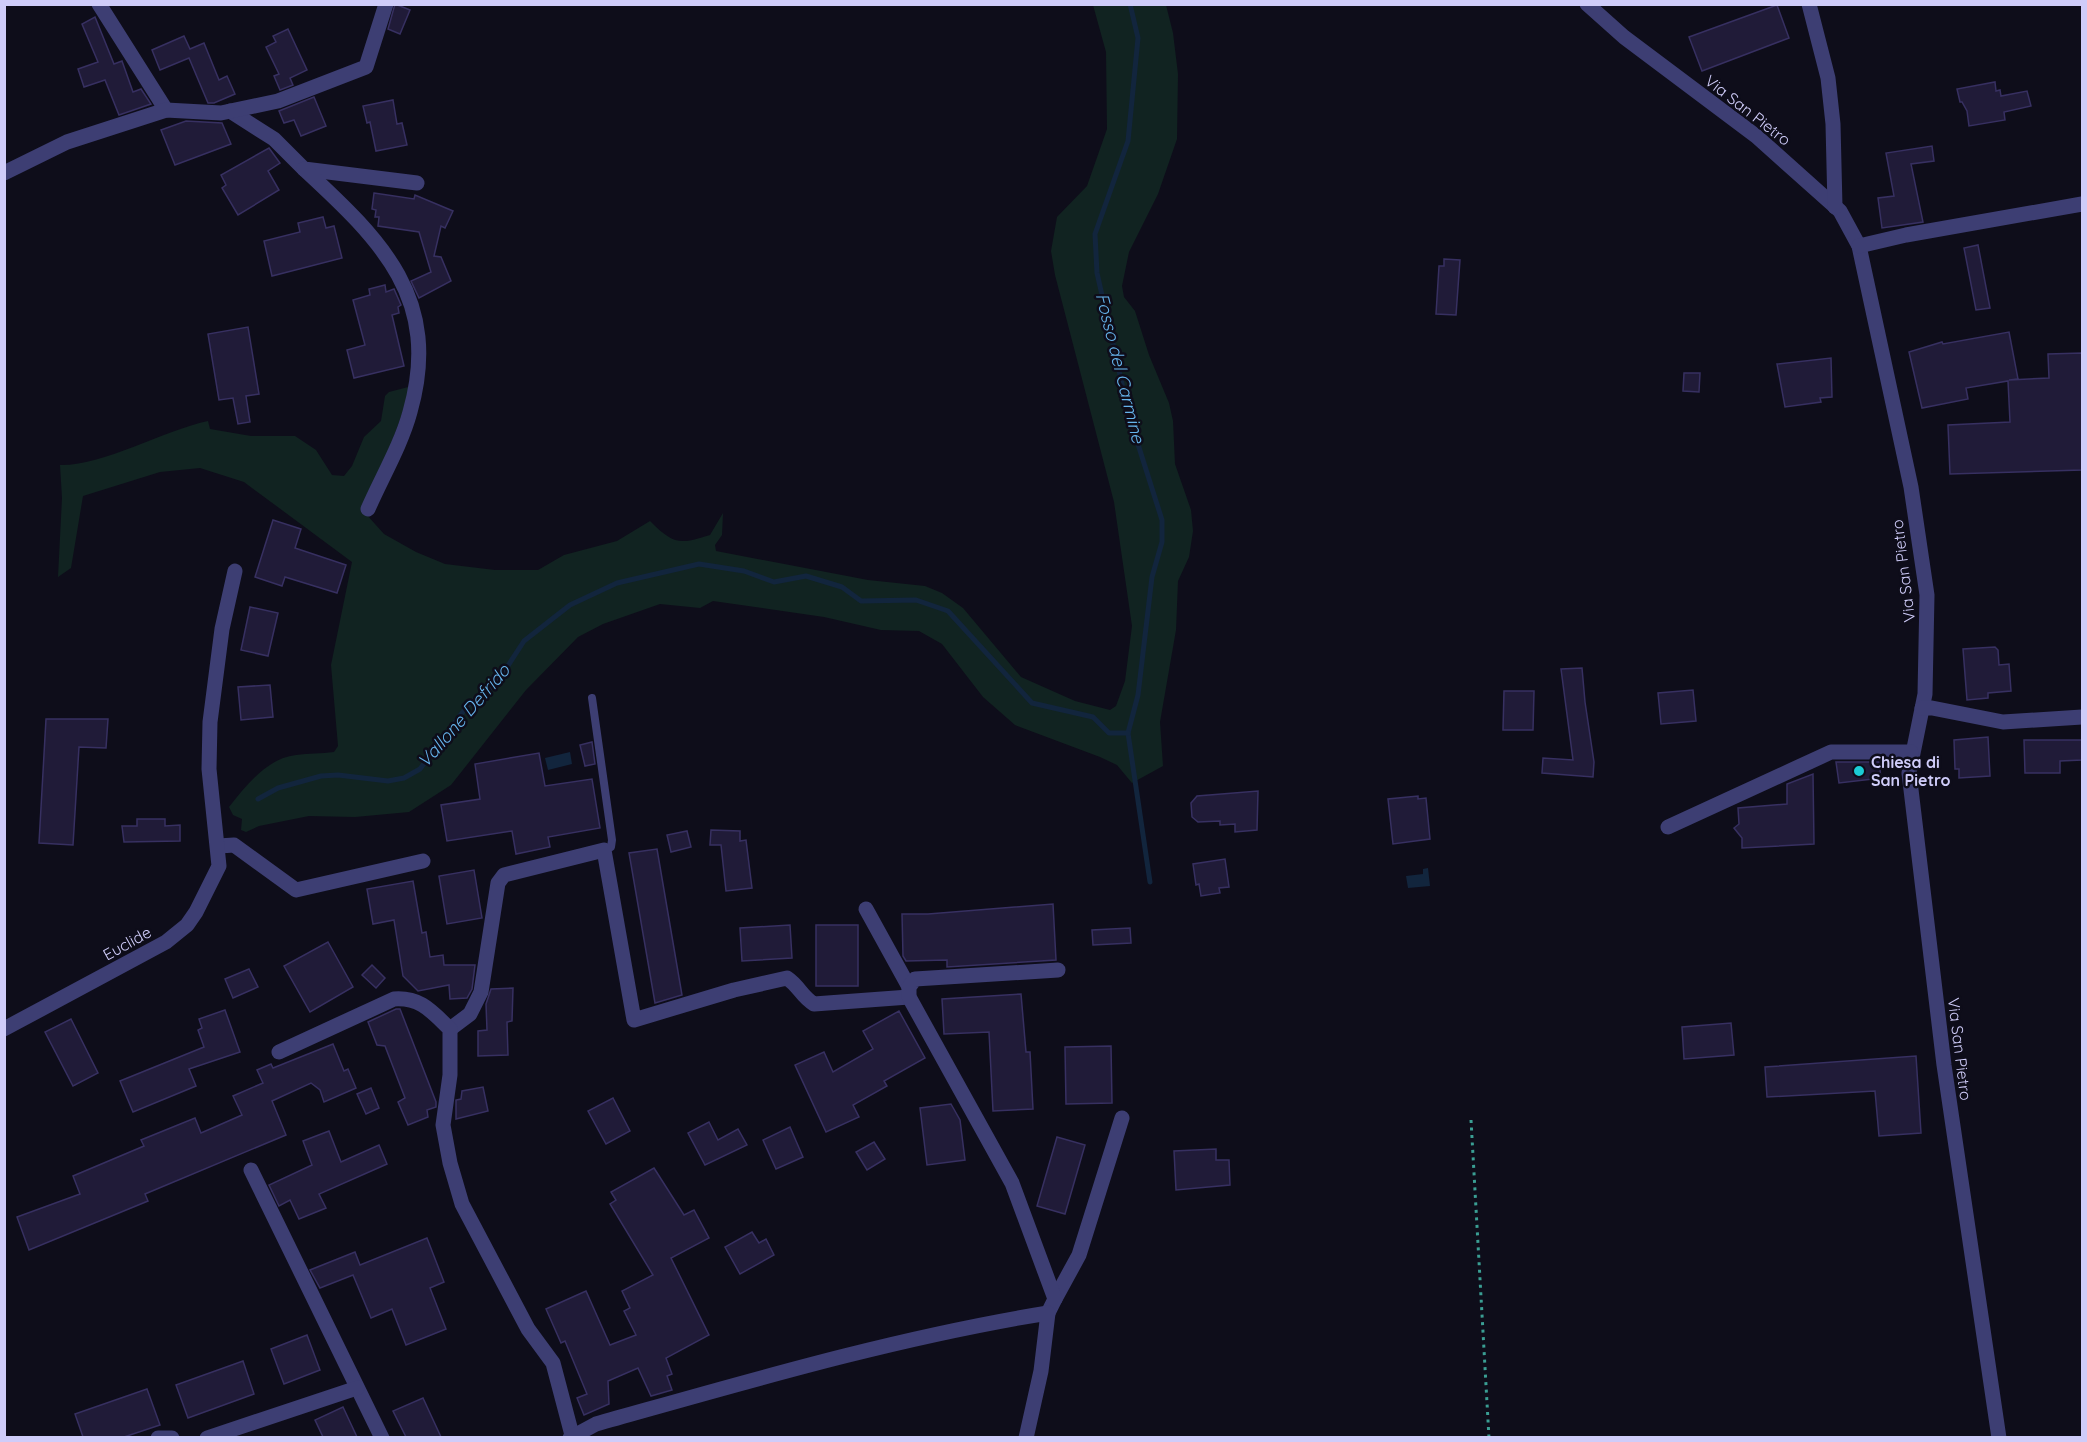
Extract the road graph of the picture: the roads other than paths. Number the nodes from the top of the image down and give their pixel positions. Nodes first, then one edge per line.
1 (99, 4) edge
2 (387, 4) edge
3 (1587, 4) edge
4 (1809, 4) edge
5 (166, 110) junction
6 (230, 111) junction
7 (304, 169) junction
8 (4, 173) edge
9 (417, 183) dead end
10 (2082, 204) edge
11 (1835, 207) junction
12 (1859, 246) junction
13 (368, 508) dead end
14 (235, 571) dead end
15 (592, 698) dead end
16 (1922, 708) junction
17 (2082, 717) edge
18 (1911, 752) junction
19 (1668, 827) dead end
20 (219, 846) junction
21 (604, 850) junction
22 (423, 861) dead end
23 (866, 909) dead end
24 (1058, 970) dead end
25 (909, 992) junction
26 (4, 1029) edge
27 (450, 1029) junction
28 (279, 1052) dead end
29 (1122, 1118) dead end
30 (251, 1170) dead end
31 (1055, 1299) junction
32 (1048, 1313) junction
33 (357, 1388) junction
34 (571, 1436) edge
35 (158, 1437) edge
36 (172, 1437) edge
37 (207, 1437) edge
38 (382, 1437) edge
39 (1026, 1437) edge
40 (1999, 1437) edge

1 - 5 street
2 - 6 street
3 - 11 street, Via San Pietro
4 - 11 street
5 - 6 street
5 - 8 street
6 - 7 street
7 - 9 street
7 - 13 street
10 - 12 street
11 - 12 street, Via San Pietro
12 - 16 street, Via San Pietro
14 - 20 street, Euclide
15 - 21 lane
16 - 17 street
16 - 18 street, Via San Pietro
18 - 19 street
18 - 40 street, Via San Pietro
20 - 22 street
20 - 26 street, Euclide
21 - 25 street
21 - 27 street
23 - 25 street
24 - 25 street
25 - 31 street
27 - 28 street
27 - 34 street
29 - 31 street
30 - 33 street
31 - 32 street
32 - 34 street
32 - 39 street
33 - 37 street
33 - 38 street
35 - 36 street

